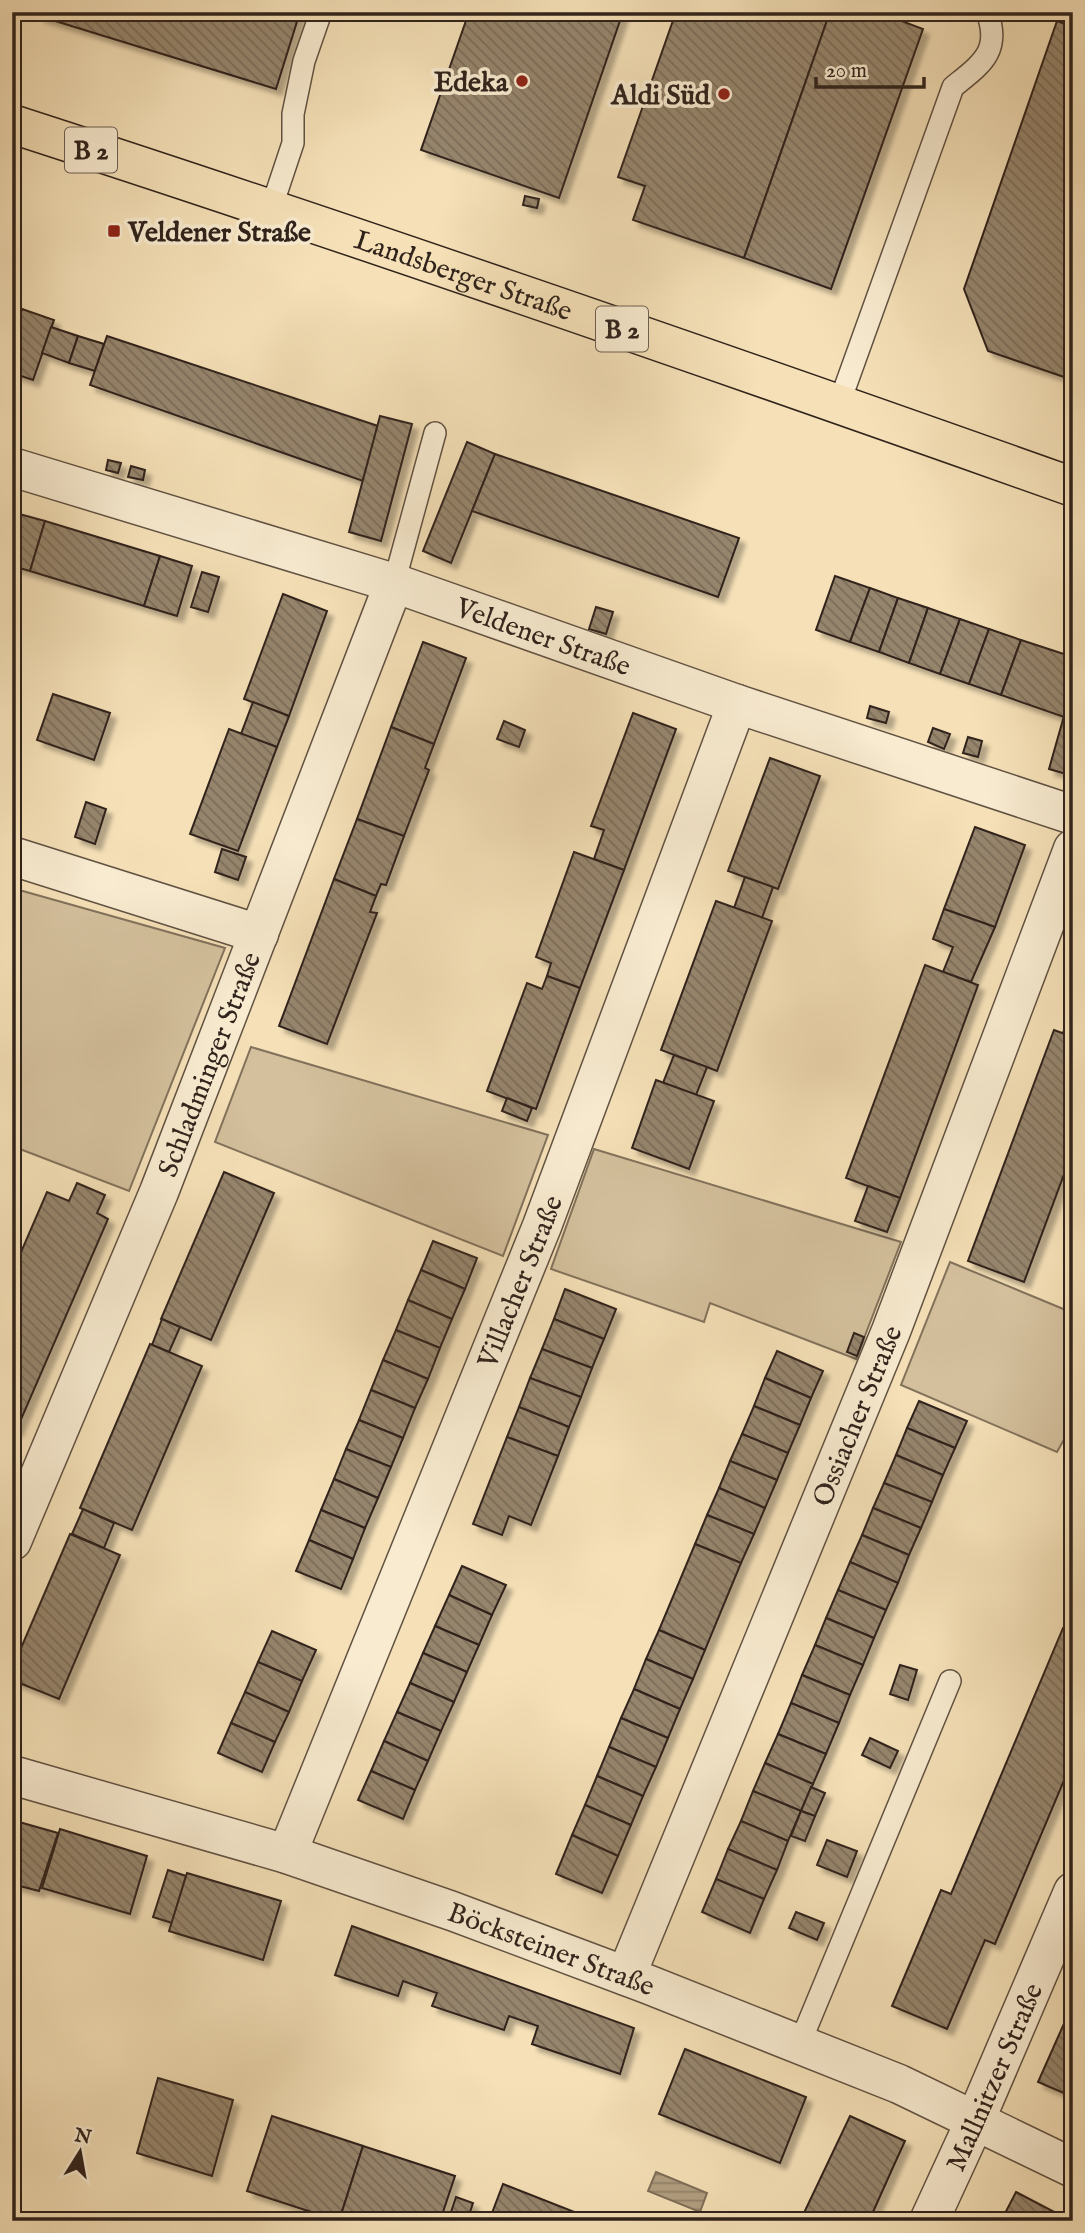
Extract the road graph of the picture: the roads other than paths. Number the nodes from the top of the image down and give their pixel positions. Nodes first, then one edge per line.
1 (321, 12) edge
2 (987, 12) edge
3 (12, 124) edge
4 (271, 209) junction
5 (839, 404) junction
6 (435, 433) dead end
7 (12, 467) edge
8 (1073, 486) edge
9 (394, 583) junction
10 (737, 704) junction
11 (1073, 815) edge
12 (1073, 849) edge
13 (12, 856) edge
14 (259, 934) junction
15 (12, 1541) edge
16 (950, 1681) dead end
17 (12, 1775) edge
18 (287, 1854) junction
19 (1073, 1892) edge
20 (626, 1976) junction
21 (800, 2043) junction
22 (975, 2121) junction
23 (1073, 2168) edge
24 (929, 2221) edge

1 - 4 lane
2 - 5 lane
3 - 4 main road, Landsberger Straße / B 2
4 - 5 main road, Landsberger Straße / B 2
5 - 8 main road, Landsberger Straße / B 2
6 - 9 lane
7 - 9 street, Veldener Straße
9 - 10 street, Veldener Straße
9 - 14 street, Schladminger Straße
10 - 11 street, Veldener Straße
10 - 18 street, Villacher Straße
12 - 20 street, Ossiacher Straße
13 - 14 street
14 - 15 street, Schladminger Straße
16 - 21 lane
17 - 18 street, Böcksteiner Straße
18 - 20 street, Böcksteiner Straße
19 - 22 street, Mallnitzer Straße
20 - 21 street, Böcksteiner Straße
21 - 22 street, Böcksteiner Straße
22 - 23 street, Böcksteiner Straße
22 - 24 street, Mallnitzer Straße

